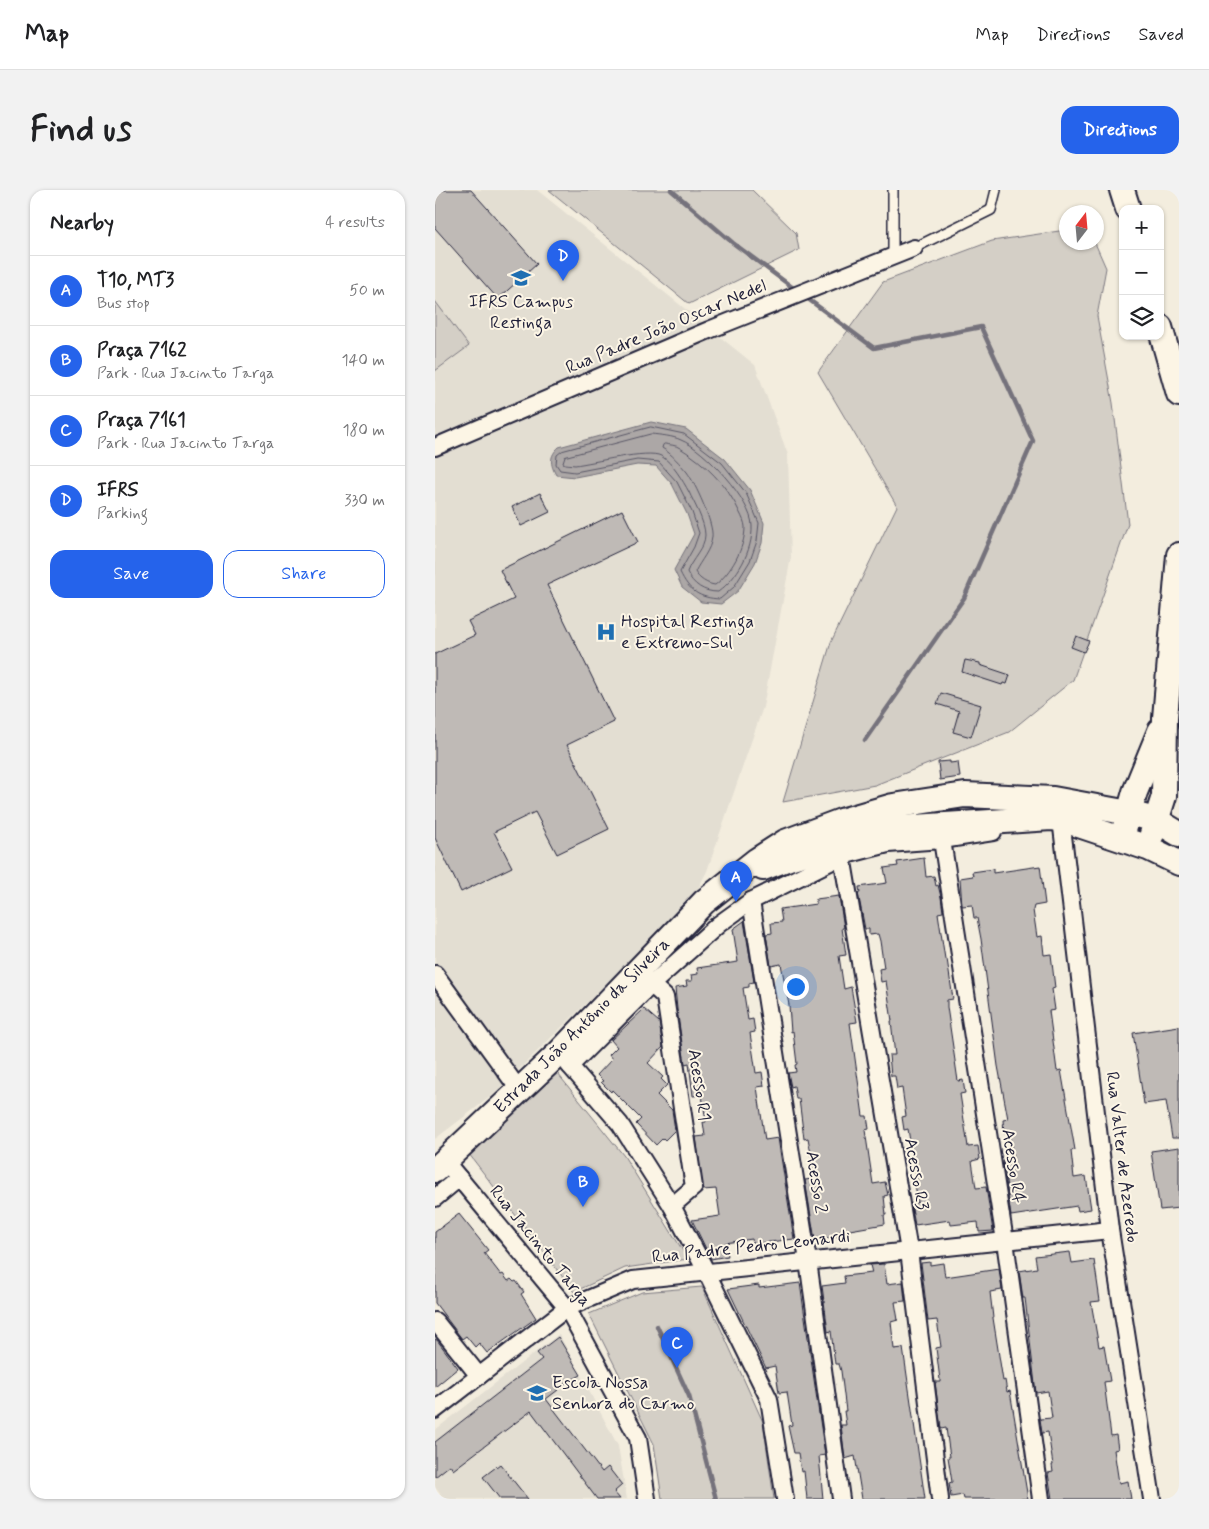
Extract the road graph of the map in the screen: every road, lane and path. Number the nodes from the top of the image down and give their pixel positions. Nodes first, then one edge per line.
1 (893, 190) edge
2 (996, 190) edge
3 (1122, 190) edge
4 (1126, 205) edge
5 (914, 248) joint
6 (893, 256) junction
7 (1164, 340) edge
8 (1179, 394) edge
9 (435, 447) edge
10 (1179, 555) edge
11 (1165, 718) junction
12 (1132, 802) junction
13 (1171, 804) edge
14 (1055, 812) junction
15 (1156, 820) junction
16 (1179, 834) edge
17 (887, 836) junction
18 (1122, 838) junction
19 (942, 840) junction
20 (1148, 848) junction
21 (842, 856) junction
22 (1179, 864) edge
23 (729, 883) junction
24 (751, 901) junction
25 (704, 902) junction
26 (719, 924) junction
27 (435, 974) edge
28 (645, 978) junction
29 (564, 1059) junction
30 (520, 1091) junction
31 (446, 1170) edge
32 (435, 1198) edge
33 (672, 1206) junction
34 (1110, 1230) junction
35 (1005, 1241) junction
36 (909, 1251) junction
37 (808, 1261) junction
38 (706, 1271) junction
39 (567, 1308) junction
40 (435, 1321) edge
41 (479, 1376) junction
42 (435, 1410) edge
43 (647, 1499) edge
44 (785, 1499) edge
45 (841, 1499) edge
46 (941, 1499) edge
47 (1041, 1499) edge
48 (1152, 1499) edge

1 - 6 lane
2 - 5 lane
3 - 4 main road
5 - 6 street, Rua Padre João Oscar Nedel
6 - 9 street, Rua Padre João Oscar Nedel
7 - 8 main road
10 - 11 main road
11 - 12 main road
11 - 13 main road
12 - 14 main road
12 - 15 main road
12 - 18 main road
13 - 15 main road
14 - 17 main road, Estrada João Antônio da Silveira
14 - 18 main road, Estrada João Antônio da Silveira
14 - 19 street, Estrada João Antônio da Silveira
14 - 23 main road, Estrada João Antônio da Silveira
14 - 34 street, Rua Valter de Azeredo
15 - 16 main road
15 - 20 main road
17 - 19 street, Estrada João Antônio da Silveira
17 - 21 street, Estrada João Antônio da Silveira
17 - 23 main road, Estrada João Antônio da Silveira
18 - 20 main road, Estrada João Antônio da Silveira
19 - 35 street, Acesso R4
20 - 22 main road, Estrada João Antônio da Silveira
21 - 24 street, Estrada João Antônio da Silveira
21 - 36 street, Acesso R3
23 - 25 main road, Estrada João Antônio da Silveira
24 - 26 street, Estrada João Antônio da Silveira
24 - 37 street, Acesso 2
25 - 26 street
25 - 28 main road, Estrada João Antônio da Silveira
26 - 28 street, Estrada João Antônio da Silveira
27 - 30 street
28 - 29 main road, Estrada João Antônio da Silveira
28 - 33 street, Acesso R1
29 - 30 main road, Estrada João Antônio da Silveira
29 - 33 street
30 - 31 main road, Estrada João Antônio da Silveira
31 - 32 street, Estrada João Antônio da Silveira
31 - 39 street, Rua Jacinto Targa
33 - 38 street
34 - 35 street, Rua Padre Pedro Leonardi
34 - 48 street, Rua Valter de Azeredo
35 - 36 street, Rua Padre Pedro Leonardi
35 - 47 street, Acesso R4
36 - 37 street, Rua Padre Pedro Leonardi
36 - 46 street, Acesso R3
37 - 38 street, Rua Padre Pedro Leonardi
37 - 45 street, Acesso 2
38 - 39 street, Rua Padre Pedro Leonardi
38 - 44 street
39 - 41 street, Rua Padre Pedro Leonardi
39 - 43 street, Rua Jacinto Targa
40 - 41 street
41 - 42 street, Rua Padre Pedro Leonardi

